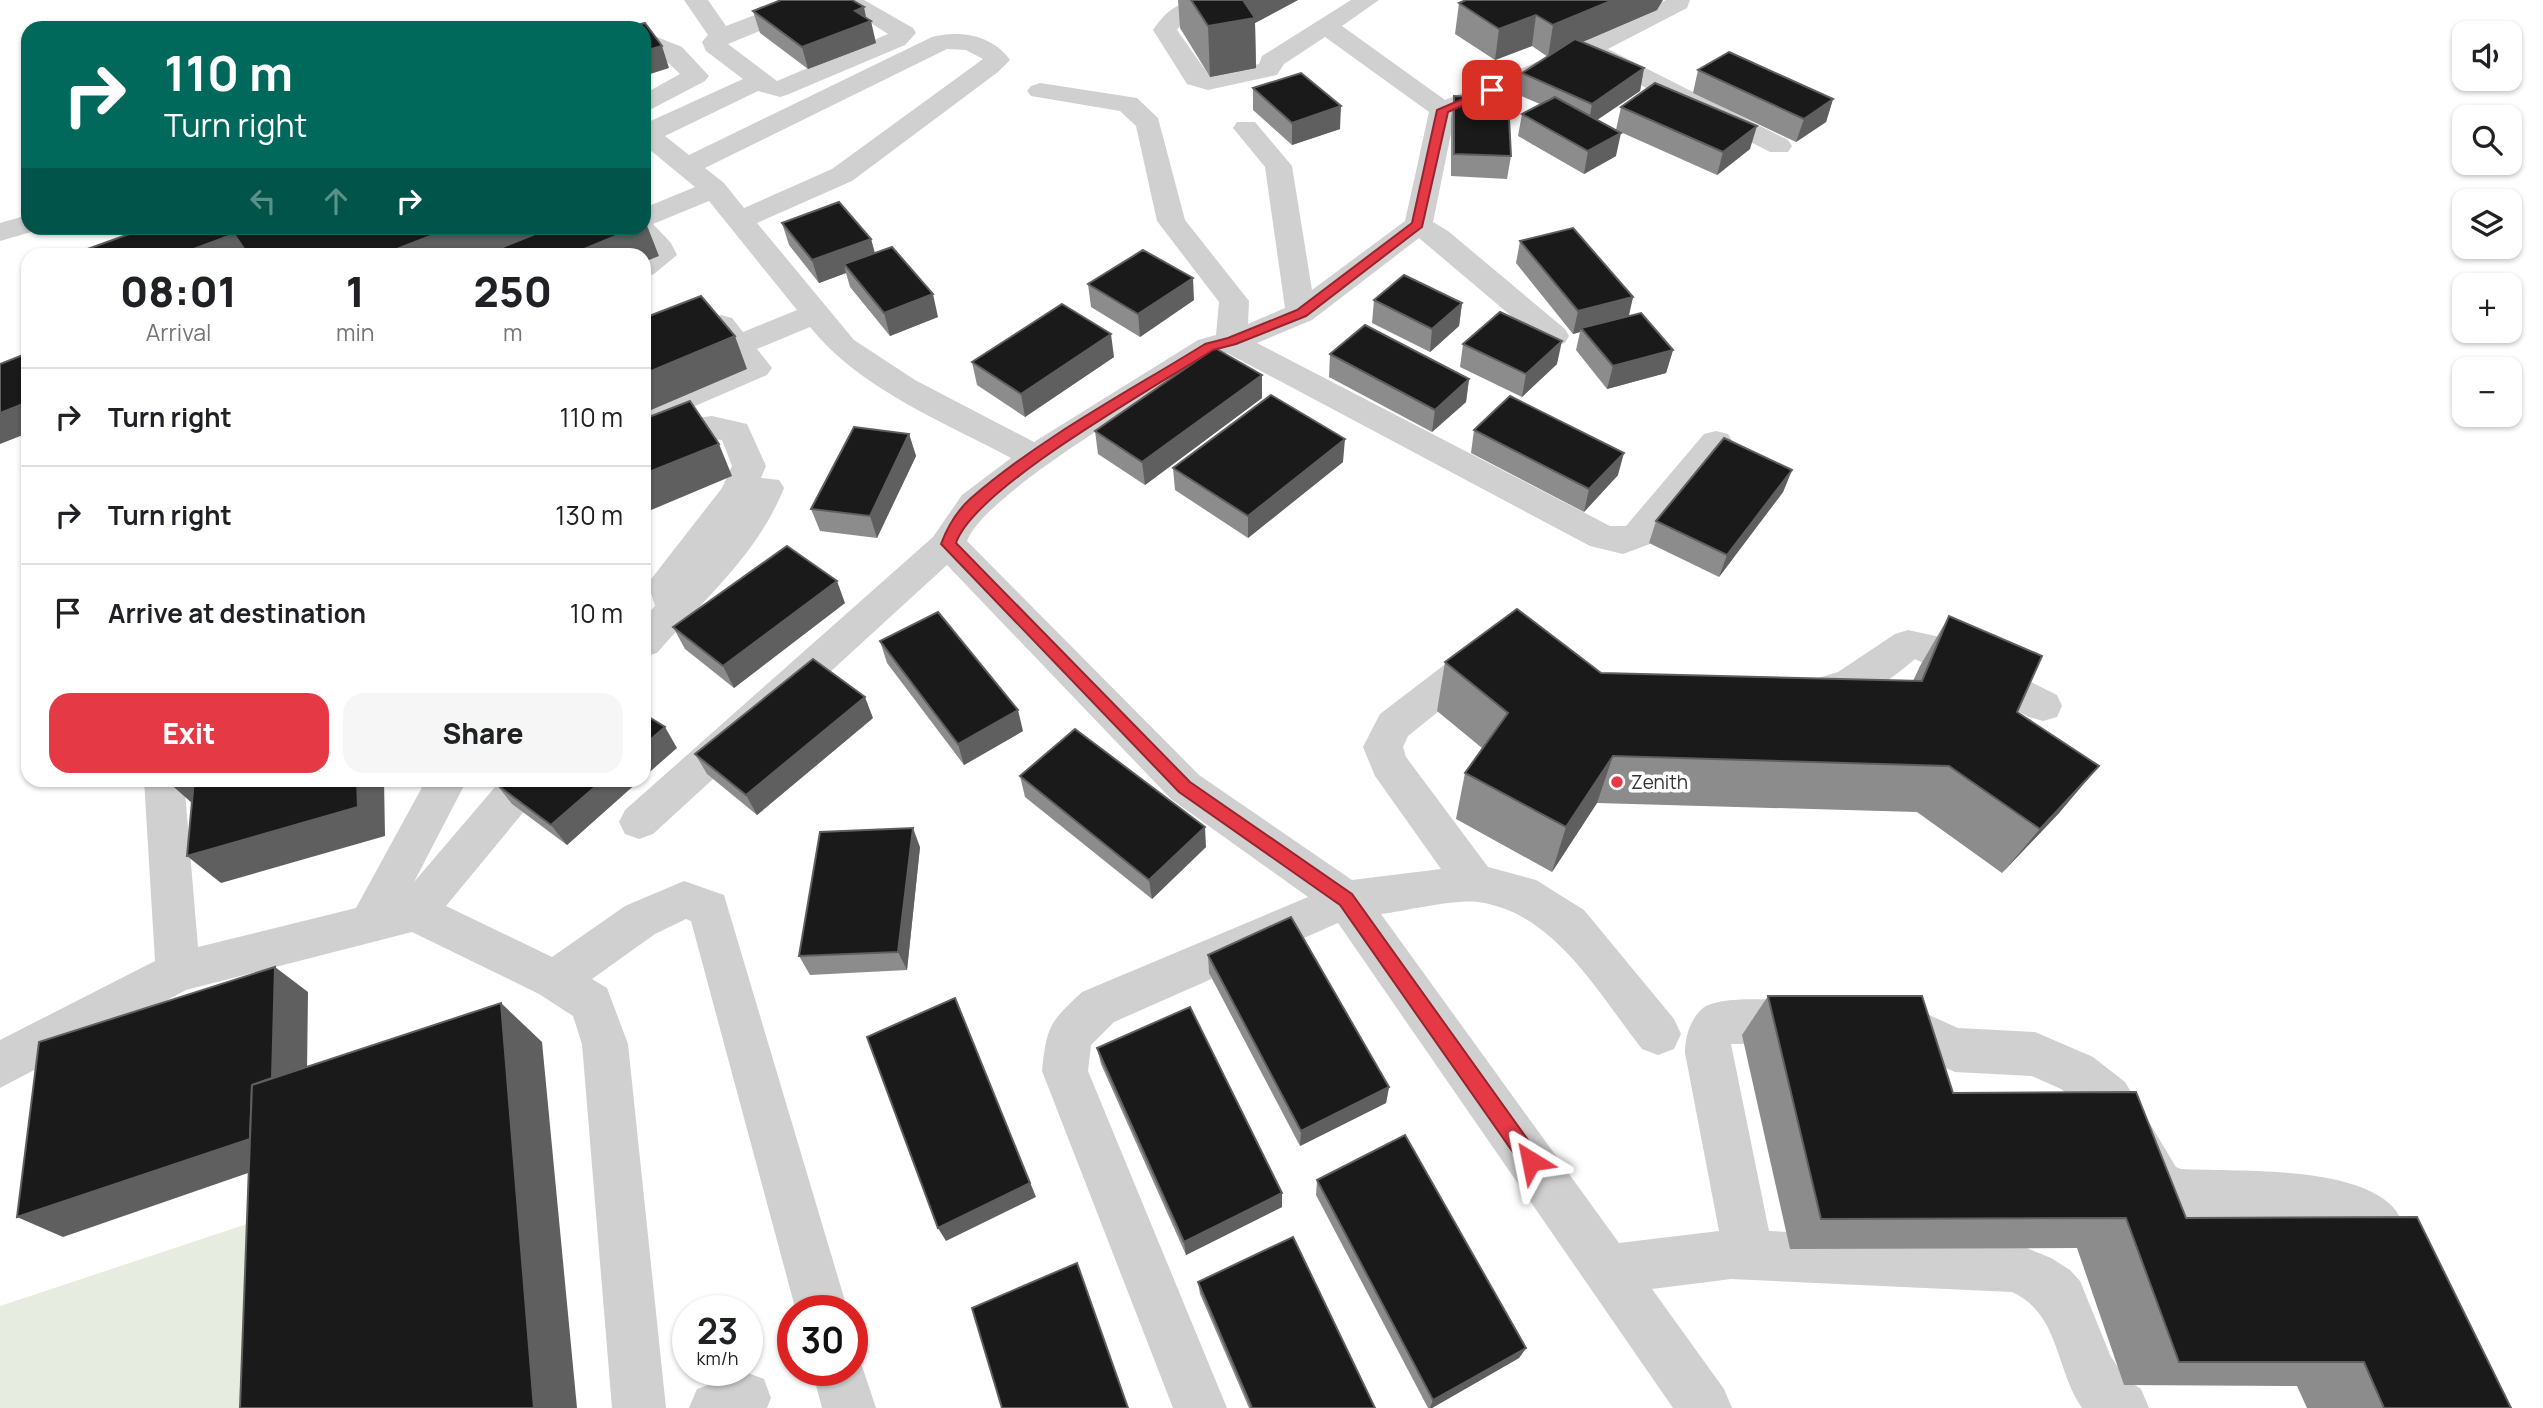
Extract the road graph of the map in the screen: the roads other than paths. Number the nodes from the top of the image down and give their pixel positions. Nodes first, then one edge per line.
1 (696, 0) edge
2 (815, 0) edge
3 (846, 0) edge
4 (1207, 0) edge
5 (1367, 0) edge
6 (1678, 0) edge
7 (1324, 25) junction
8 (721, 37) junction
9 (651, 42) edge
10 (1589, 49) junction
11 (760, 81) junction
12 (1040, 91) dead end
13 (1443, 110) junction
14 (651, 118) edge
15 (651, 121) edge
16 (651, 128) edge
17 (1246, 128) dead end
18 (1779, 146) dead end
19 (688, 166) junction
20 (714, 189) junction
21 (651, 215) edge
22 (740, 220) junction
23 (1418, 225) junction
24 (21, 226) edge
25 (0, 232) edge
26 (647, 235) edge
27 (651, 263) edge
28 (1301, 313) junction
29 (816, 314) junction
30 (1553, 336) edge
31 (1231, 341) junction
32 (740, 344) junction
33 (651, 350) edge
34 (651, 415) edge
35 (1716, 442) dead end
36 (651, 444) edge
37 (1034, 457) junction
38 (767, 488) dead end
39 (948, 544) junction
40 (674, 609) junction
41 (651, 635) edge
42 (1514, 646) edge
43 (1774, 701) edge
44 (2043, 706) dead end
45 (165, 787) edge
46 (443, 787) edge
47 (520, 787) edge
48 (639, 822) dead end
49 (1475, 883) junction
50 (1346, 900) junction
51 (415, 912) junction
52 (370, 924) junction
53 (178, 972) junction
54 (555, 980) junction
55 (1658, 1034) dead end
56 (0, 1066) edge
57 (1749, 1255) junction
58 (1608, 1270) junction
59 (818, 1295) edge
60 (2412, 1298) edge
61 (843, 1386) edge
62 (639, 1408) edge
63 (849, 1408) edge
64 (1200, 1408) edge
65 (1705, 1408) edge
66 (2122, 1408) edge

1 - 8 street
2 - 8 street
3 - 11 street
4 - 7 street
5 - 7 street
6 - 10 street
7 - 13 street
8 - 11 street
9 - 14 street
10 - 13 street
10 - 18 street
11 - 15 street
12 - 31 street
13 - 23 street
16 - 19 street
17 - 28 street
19 - 20 street
19 - 22 street
20 - 21 street
20 - 22 street
22 - 29 street
23 - 28 street
23 - 30 street
24 - 25 street
26 - 27 street
28 - 31 street
29 - 32 street
29 - 37 street
31 - 35 street
31 - 37 street
32 - 33 street
32 - 34 street
36 - 40 street
37 - 39 street
38 - 40 street
39 - 48 street
39 - 50 street
40 - 41 street
42 - 49 street
43 - 44 street
45 - 53 street
46 - 52 street
47 - 51 street
49 - 50 street
49 - 55 street
50 - 58 street
50 - 64 street
51 - 52 street
51 - 54 street
52 - 53 street
53 - 56 street
54 - 59 street
54 - 62 street
57 - 58 street
57 - 60 street
57 - 66 street
58 - 65 street
61 - 63 street

